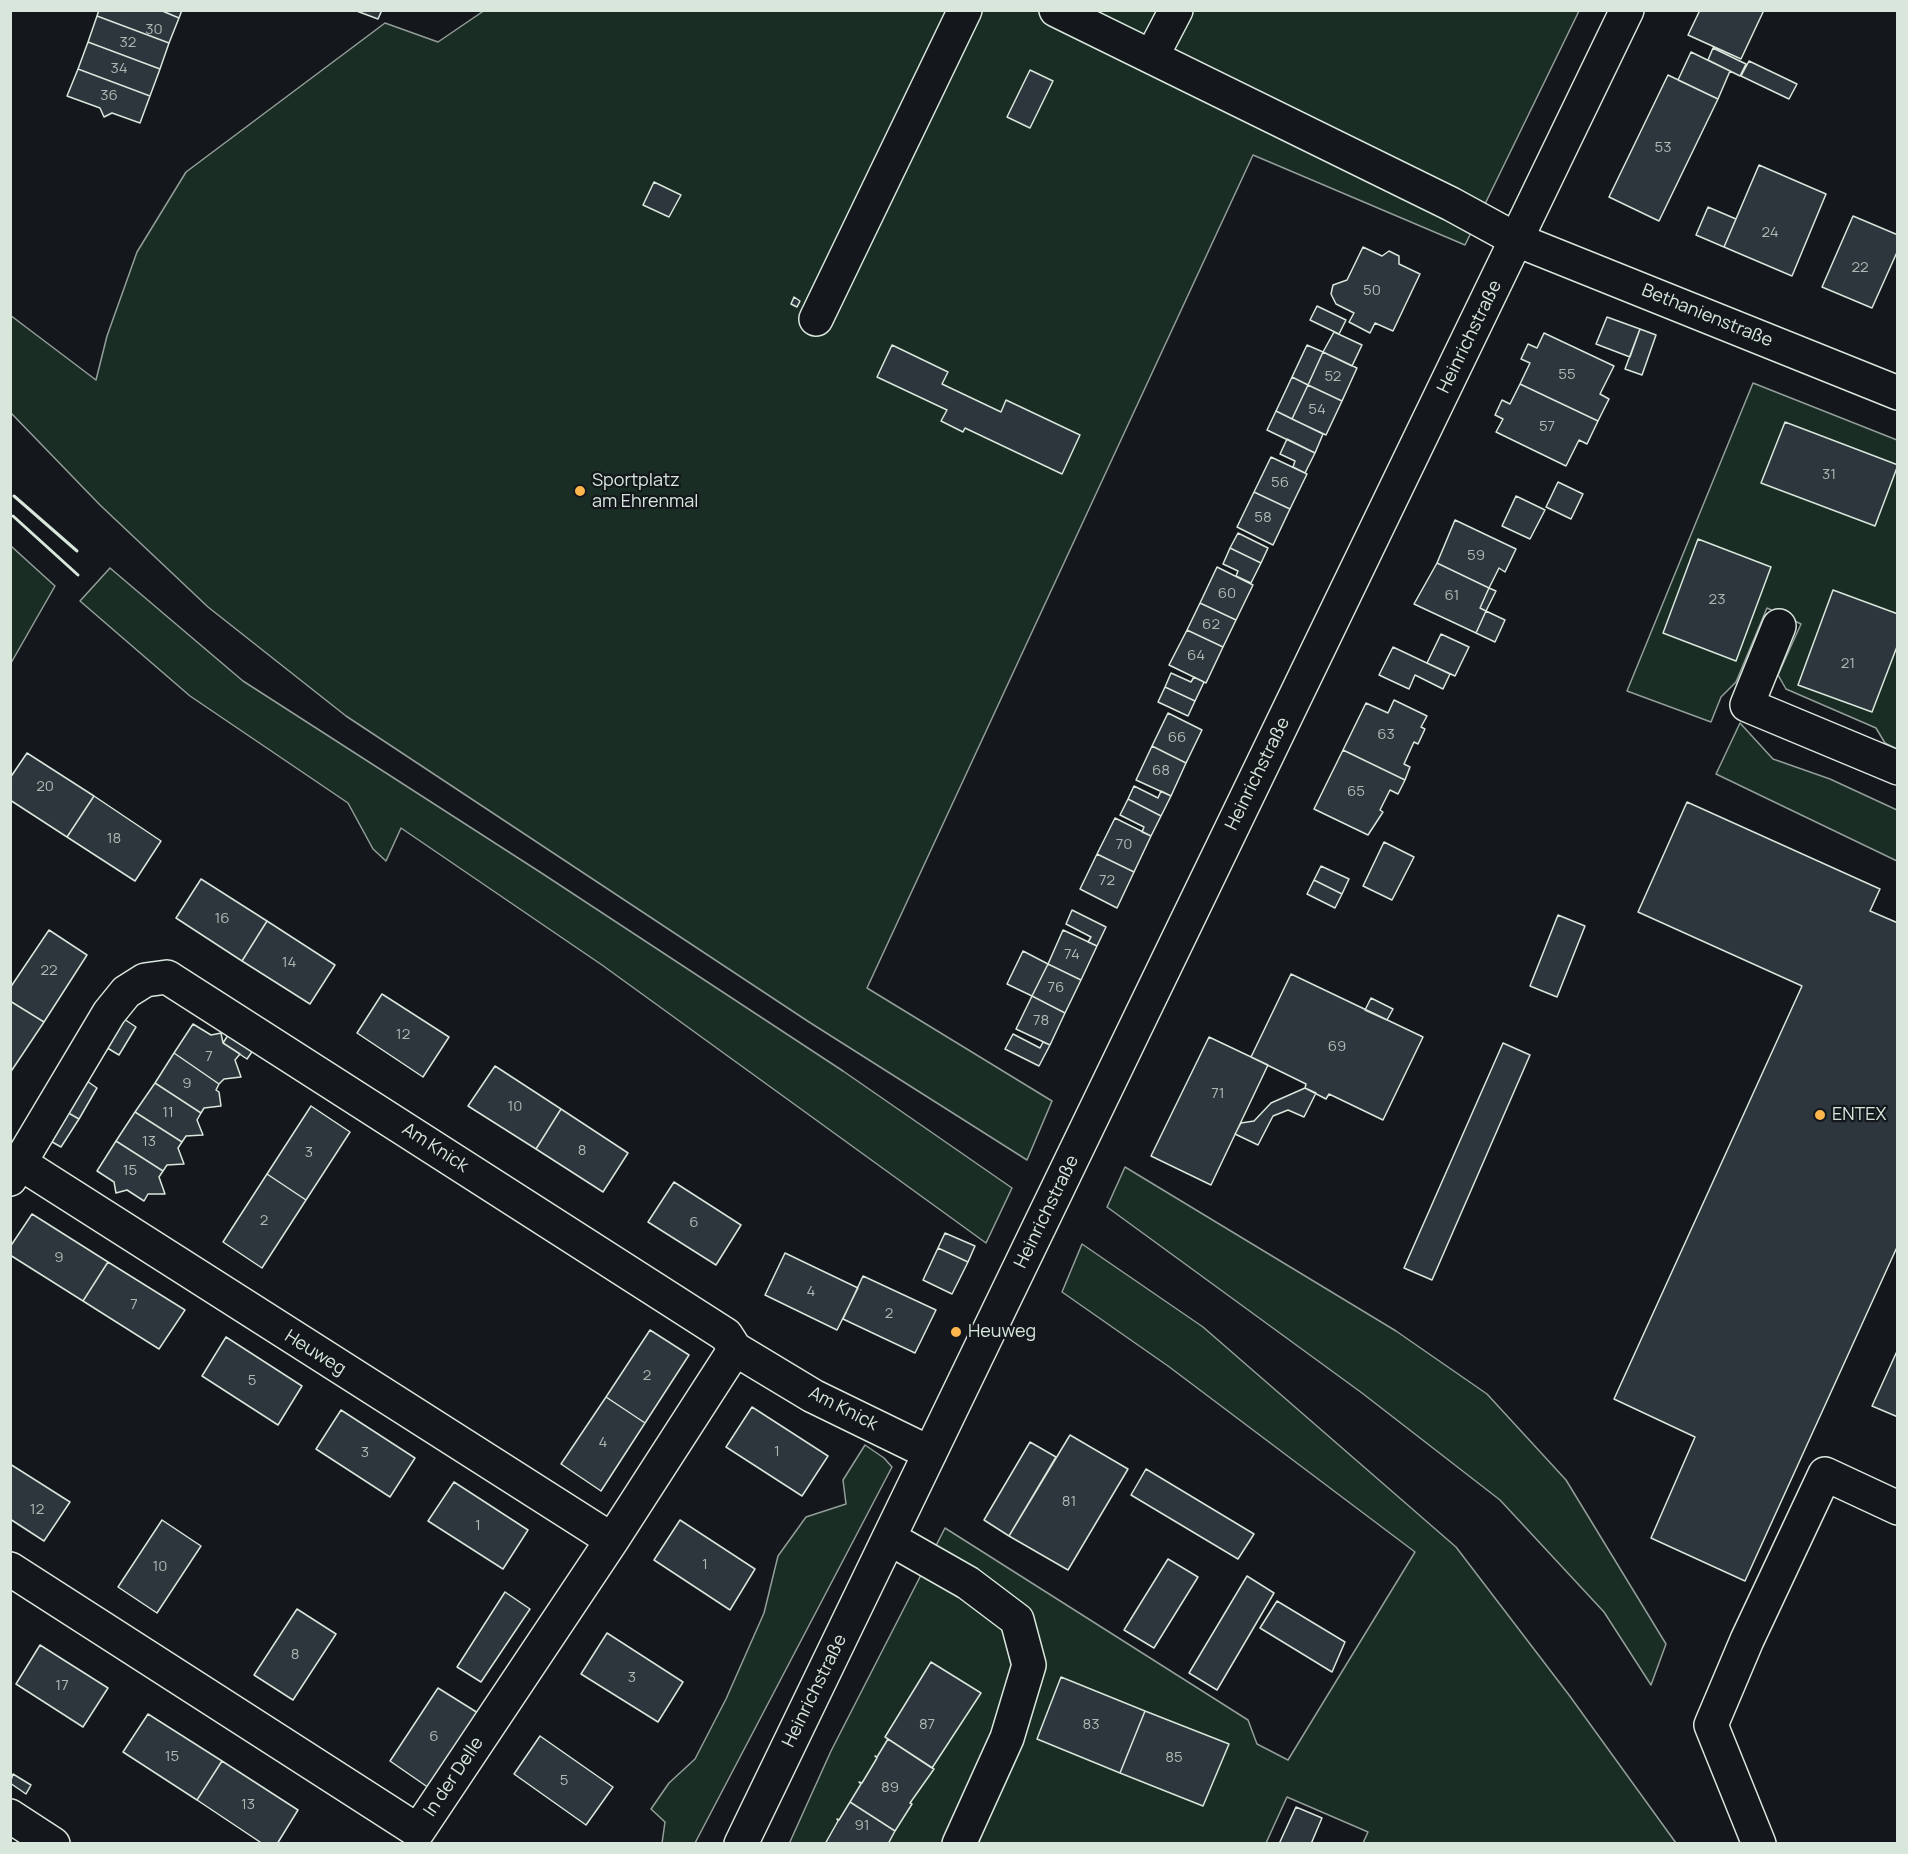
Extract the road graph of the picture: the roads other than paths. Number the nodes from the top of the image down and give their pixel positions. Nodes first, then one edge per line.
1 (965, 10) edge
2 (1056, 10) edge
3 (1176, 10) edge
4 (1627, 10) edge
5 (1152, 56) junction
6 (1517, 240) junction
7 (816, 319) dead end
8 (1898, 393) edge
9 (1779, 626) dead end
10 (1898, 768) edge
11 (15, 1171) edge
12 (735, 1348) junction
13 (930, 1453) junction
14 (1898, 1508) edge
15 (889, 1538) junction
16 (612, 1540) junction
17 (10, 1569) edge
18 (10, 1816) edge
19 (53, 1844) edge
20 (741, 1844) edge
21 (958, 1844) edge
22 (1759, 1844) edge

1 - 7 street
2 - 5 street, Bethanienstraße
3 - 5 street
4 - 6 street, Heinrichstraße
5 - 6 street, Bethanienstraße
6 - 8 street, Bethanienstraße
6 - 13 street, Heinrichstraße
9 - 10 street
11 - 12 street, Am Knick
11 - 16 street, Heuweg
12 - 13 street, Am Knick
12 - 16 street, In der Delle
13 - 15 street, Heinrichstraße
14 - 22 street
15 - 20 street, Heinrichstraße
15 - 21 street
16 - 17 street, In der Delle
18 - 19 street

